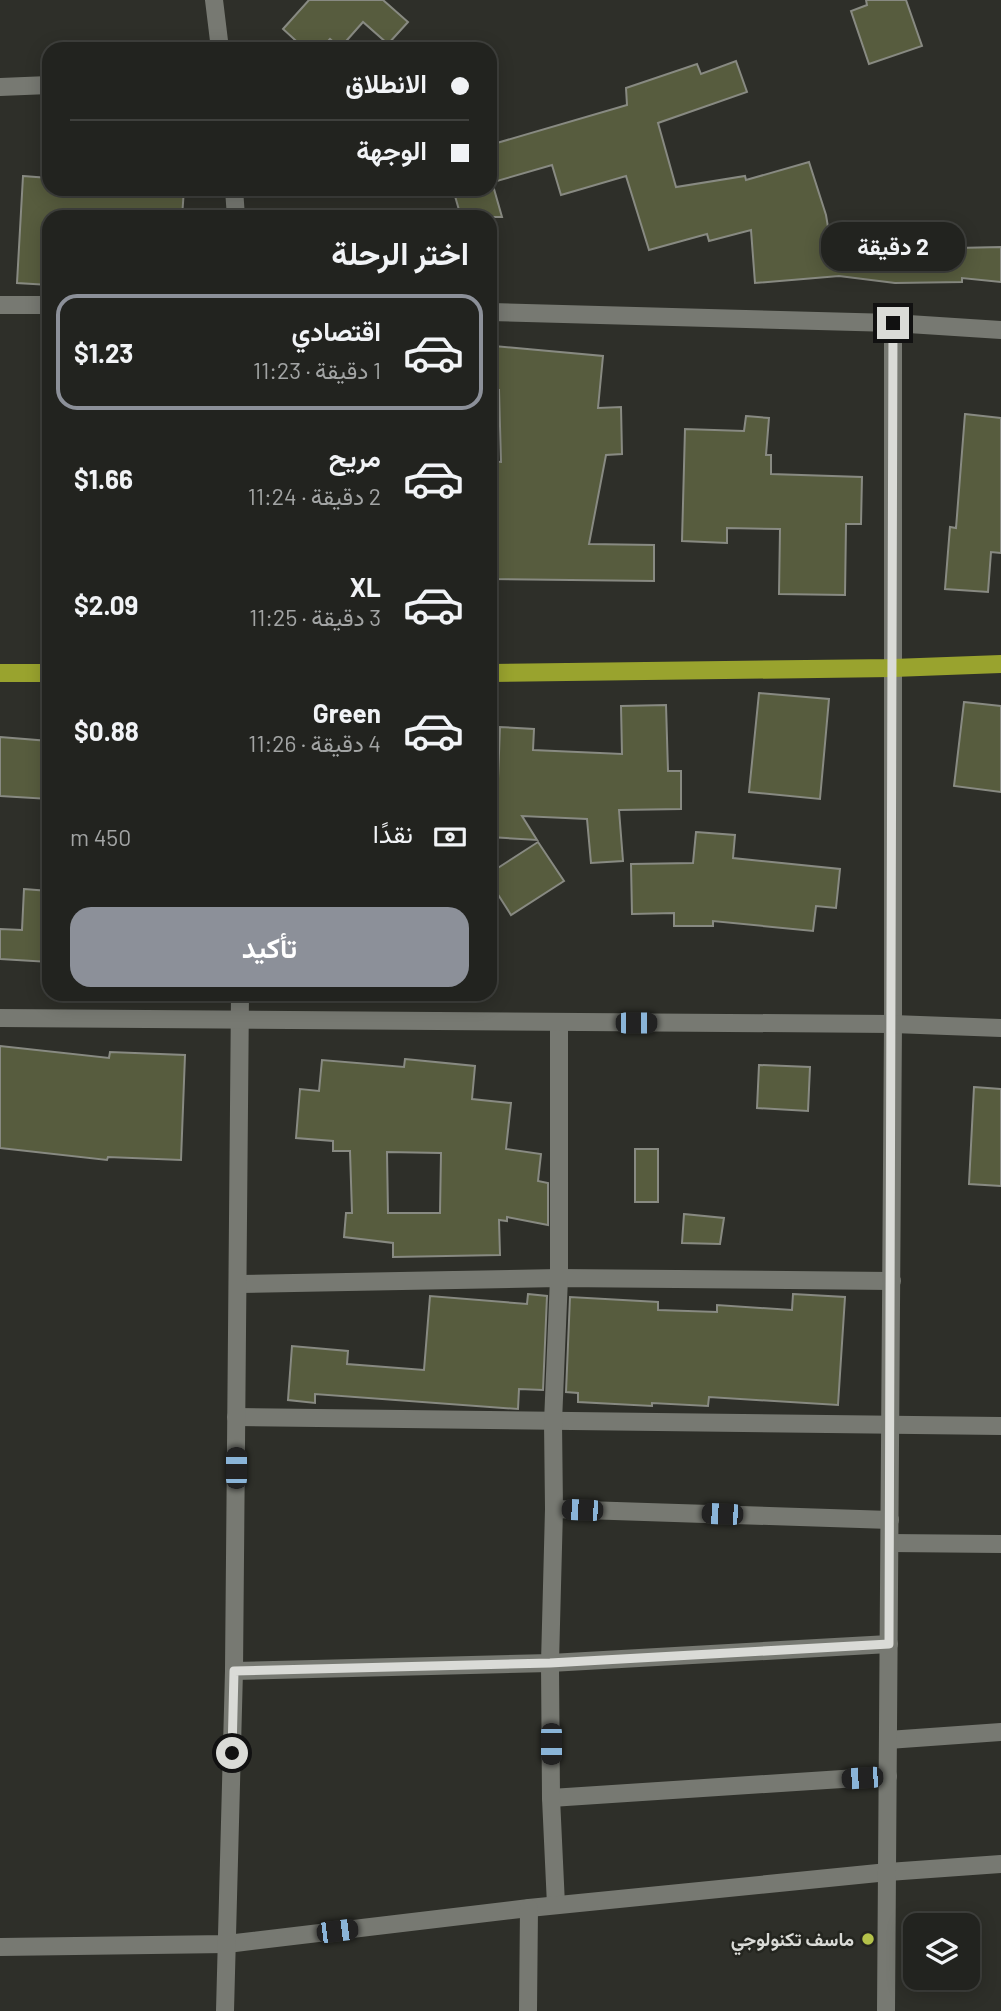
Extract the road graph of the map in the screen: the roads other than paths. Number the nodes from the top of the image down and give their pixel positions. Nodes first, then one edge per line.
1 (214, 0) edge
2 (219, 42) edge
3 (42, 85) edge
4 (0, 87) edge
5 (0, 305) edge
6 (42, 305) edge
7 (497, 312) edge
8 (893, 323) junction
9 (1001, 330) edge
10 (1001, 664) edge
11 (893, 668) junction
12 (0, 673) edge
13 (42, 673) edge
14 (497, 673) edge
15 (240, 1001) edge
16 (0, 1018) edge
17 (240, 1021) junction
18 (559, 1024) junction
19 (893, 1024) junction
20 (1001, 1028) edge
21 (559, 1278) junction
22 (891, 1281) junction
23 (239, 1284) junction
24 (236, 1417) junction
25 (553, 1422) junction
26 (891, 1424) junction
27 (1001, 1426) edge
28 (554, 1509) junction
29 (890, 1520) junction
30 (890, 1543) junction
31 (1001, 1544) edge
32 (889, 1644) junction
33 (550, 1663) junction
34 (234, 1671) junction
35 (1001, 1732) edge
36 (888, 1740) junction
37 (888, 1776) junction
38 (551, 1798) junction
39 (1001, 1864) edge
40 (888, 1872) junction
41 (556, 1905) junction
42 (528, 1908) junction
43 (227, 1944) junction
44 (0, 1947) edge
45 (225, 2011) edge
46 (528, 2011) edge
47 (886, 2011) edge

1 - 2 street
3 - 4 street
5 - 6 street
7 - 8 street
8 - 9 street
8 - 11 street
10 - 11 main road
11 - 14 main road
11 - 19 street
12 - 13 main road
15 - 17 street
16 - 17 street
17 - 18 street
17 - 23 street
18 - 19 street
18 - 21 street
19 - 20 street
19 - 22 street
21 - 22 street
21 - 23 street
21 - 25 street
22 - 26 street
23 - 24 street
24 - 25 street
24 - 34 street
25 - 26 street
25 - 28 street
26 - 27 street
26 - 29 street
28 - 29 street
28 - 33 street
29 - 30 street
30 - 31 street
30 - 32 street
32 - 33 street
32 - 36 street
33 - 34 street
33 - 38 street
34 - 43 street
35 - 36 street
36 - 37 street
37 - 38 street
37 - 40 street
38 - 41 street
39 - 40 street
40 - 41 street
40 - 47 street
41 - 42 street
42 - 43 street
42 - 46 street
43 - 44 street
43 - 45 street

